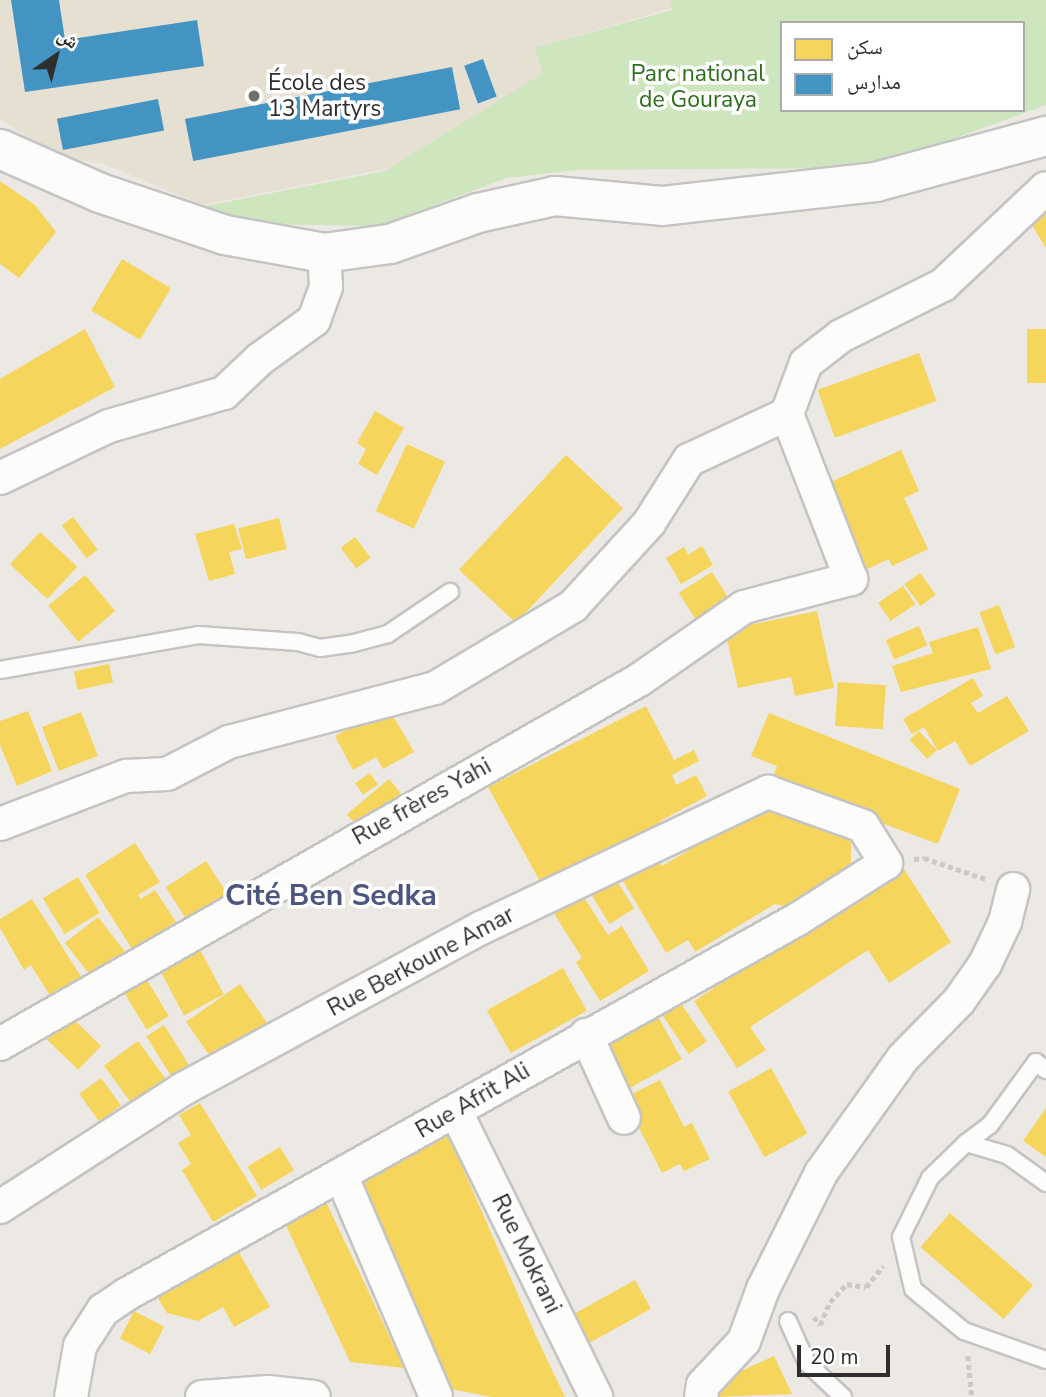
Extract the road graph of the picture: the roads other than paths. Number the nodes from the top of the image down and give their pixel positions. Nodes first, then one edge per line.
1 (1046, 136) edge
2 (0, 149) edge
3 (1046, 188) edge
4 (324, 253) junction
5 (786, 414) junction
6 (0, 478) edge
7 (450, 592) dead end
8 (0, 670) edge
9 (0, 824) edge
10 (863, 826) joint
11 (1013, 889) road end
12 (586, 1035) junction
13 (0, 1044) edge
14 (1046, 1070) edge
15 (456, 1112) junction
16 (624, 1118) dead end
17 (966, 1143) junction
18 (341, 1175) junction
19 (1046, 1183) edge
20 (0, 1207) edge
21 (788, 1321) road end
22 (1046, 1360) edge
23 (71, 1397) edge
24 (202, 1397) edge
25 (314, 1397) edge
26 (436, 1397) edge
27 (596, 1397) edge
28 (701, 1397) edge
29 (843, 1397) edge

1 - 4 main road
2 - 4 main road
3 - 5 street
4 - 6 street
5 - 9 street
5 - 13 street, Rue frères Yahi
7 - 8 lane
10 - 12 street, Rue Afrit Ali
10 - 20 street, Rue Berkoune Amar
11 - 28 street
12 - 15 street, Rue Afrit Ali
12 - 16 street
14 - 17 lane
15 - 18 street, Rue Afrit Ali
15 - 27 street, Rue Mokrani
17 - 19 lane
17 - 22 lane
18 - 23 street, Rue Afrit Ali
18 - 26 street
21 - 29 lane
24 - 25 street

